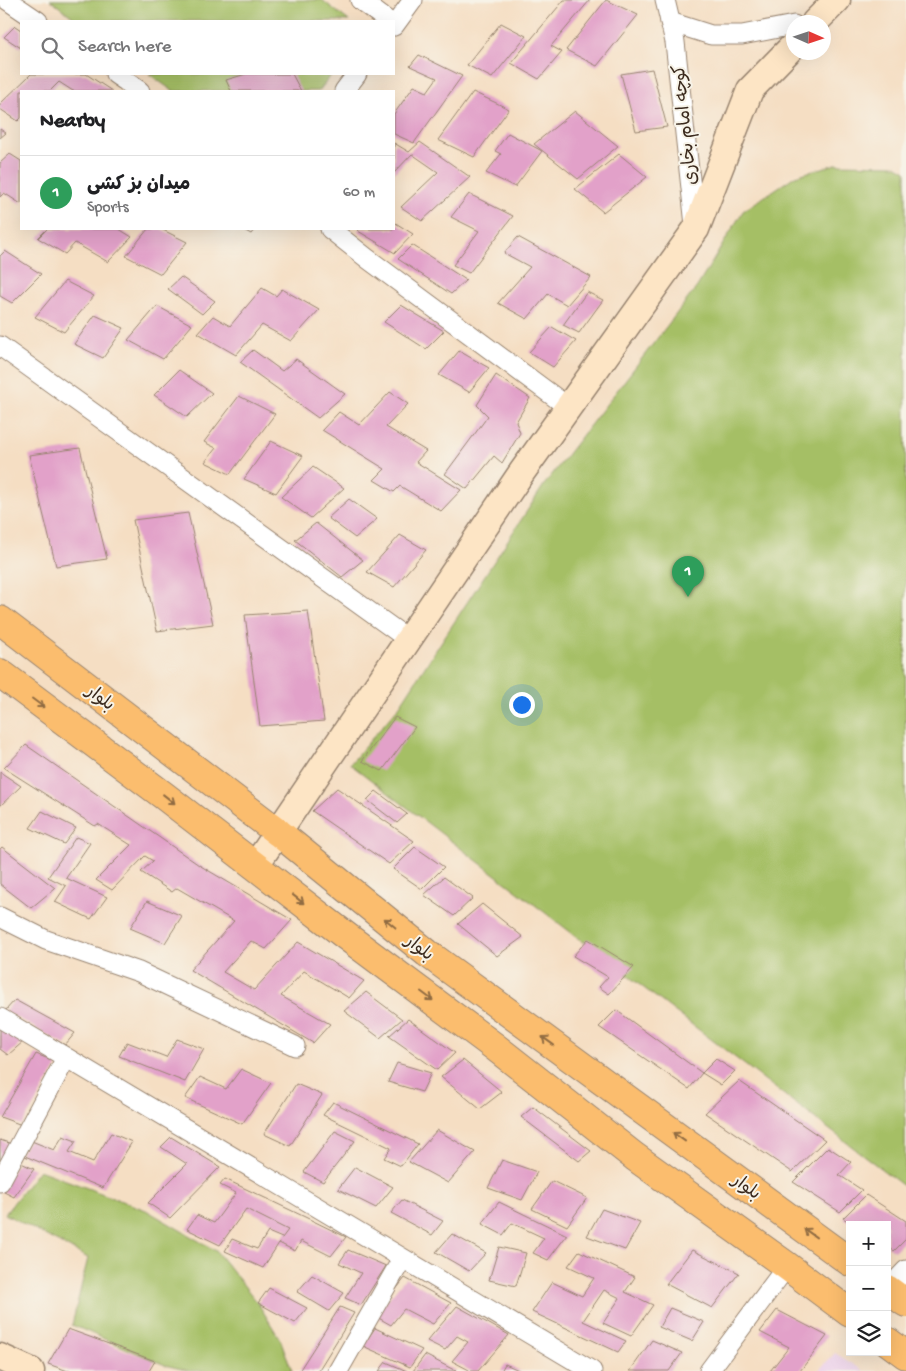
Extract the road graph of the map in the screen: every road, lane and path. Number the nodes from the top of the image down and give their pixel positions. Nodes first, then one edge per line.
1 (8, 0) edge
2 (360, 0) edge
3 (413, 0) edge
4 (666, 0) edge
5 (837, 0) edge
6 (818, 15) edge
7 (37, 20) edge
8 (387, 20) edge
9 (670, 22) junction
10 (395, 25) edge
11 (786, 27) edge
12 (786, 53) edge
13 (116, 75) edge
14 (356, 75) edge
15 (138, 90) edge
16 (345, 90) edge
17 (696, 229) junction
18 (331, 230) edge
19 (0, 346) edge
20 (568, 407) junction
21 (0, 620) edge
22 (409, 640) junction
23 (0, 672) edge
24 (279, 833) junction
25 (255, 866) junction
26 (0, 917) edge
27 (0, 1018) edge
28 (295, 1046) dead end
29 (66, 1058) junction
30 (0, 1182) edge
31 (402, 1259) junction
32 (846, 1259) edge
33 (788, 1266) junction
34 (906, 1270) edge
35 (891, 1285) edge
36 (891, 1292) edge
37 (906, 1302) edge
38 (847, 1311) edge
39 (891, 1344) edge
40 (906, 1355) edge
41 (0, 1357) edge
42 (31, 1371) edge
43 (338, 1371) edge
44 (592, 1371) edge
45 (709, 1371) edge

1 - 7 street
2 - 8 street
3 - 10 street
4 - 9 street, کوچه امام بخاری
5 - 6 street
9 - 11 street
9 - 17 street, کوچه امام بخاری
12 - 17 street
13 - 15 street
14 - 16 street
17 - 20 street
18 - 20 street
19 - 22 street
20 - 22 street
21 - 24 main road, بلوار
22 - 24 street
23 -> 25 main road, بلوار
24 - 25 street
32 -> 24 main road, بلوار
25 -> 33 main road, بلوار
26 - 28 street
27 - 29 street
29 - 30 street
29 - 31 street
31 - 43 street
31 - 44 street
33 - 38 main road, بلوار
33 - 45 street
34 - 35 street
36 - 37 main road
39 - 40 main road
41 - 42 street

